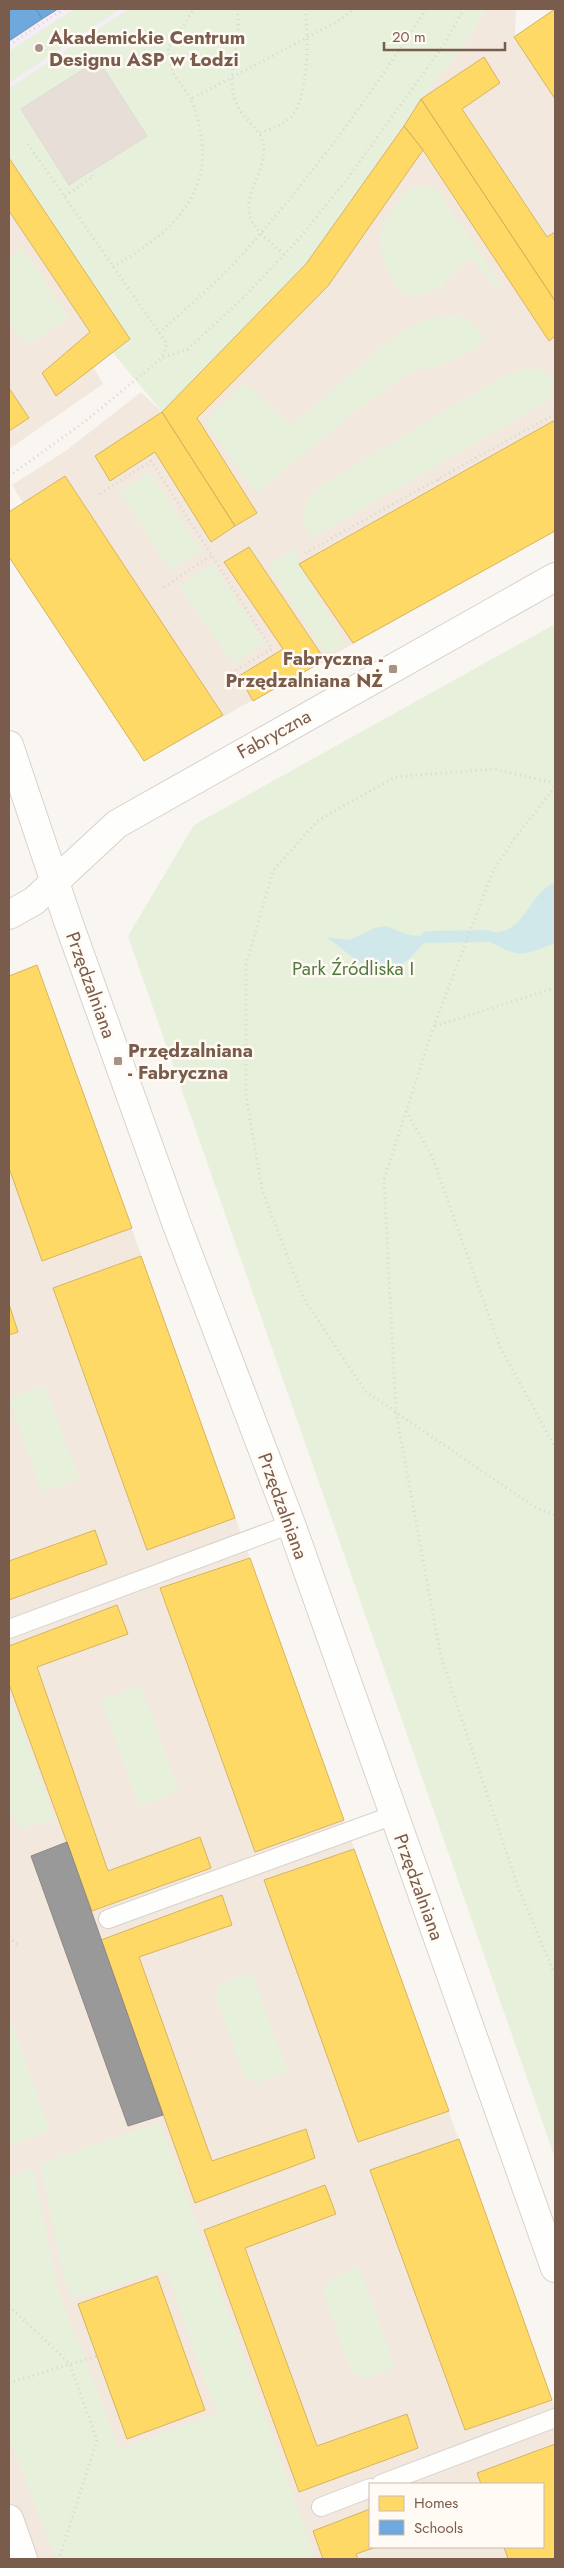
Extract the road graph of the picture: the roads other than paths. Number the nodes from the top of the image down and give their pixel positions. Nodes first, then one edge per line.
1 (555, 577) edge
2 (9, 745) edge
3 (55, 881) junction
4 (9, 915) edge
5 (291, 1524) junction
6 (9, 1629) edge
7 (394, 1815) junction
8 (108, 1919) dead end
9 (555, 2268) edge
10 (555, 2418) edge
11 (384, 2483) edge
12 (369, 2488) edge
13 (320, 2507) dead end
14 (9, 2519) edge
15 (23, 2559) edge

1 - 3 street, Fabryczna
2 - 3 street, Przędzalniana
3 - 4 street, Fabryczna
3 - 5 street, Przędzalniana
5 - 6 lane
5 - 7 street, Przędzalniana
7 - 8 lane
7 - 9 street, Przędzalniana
10 - 11 lane
12 - 13 lane
14 - 15 street

